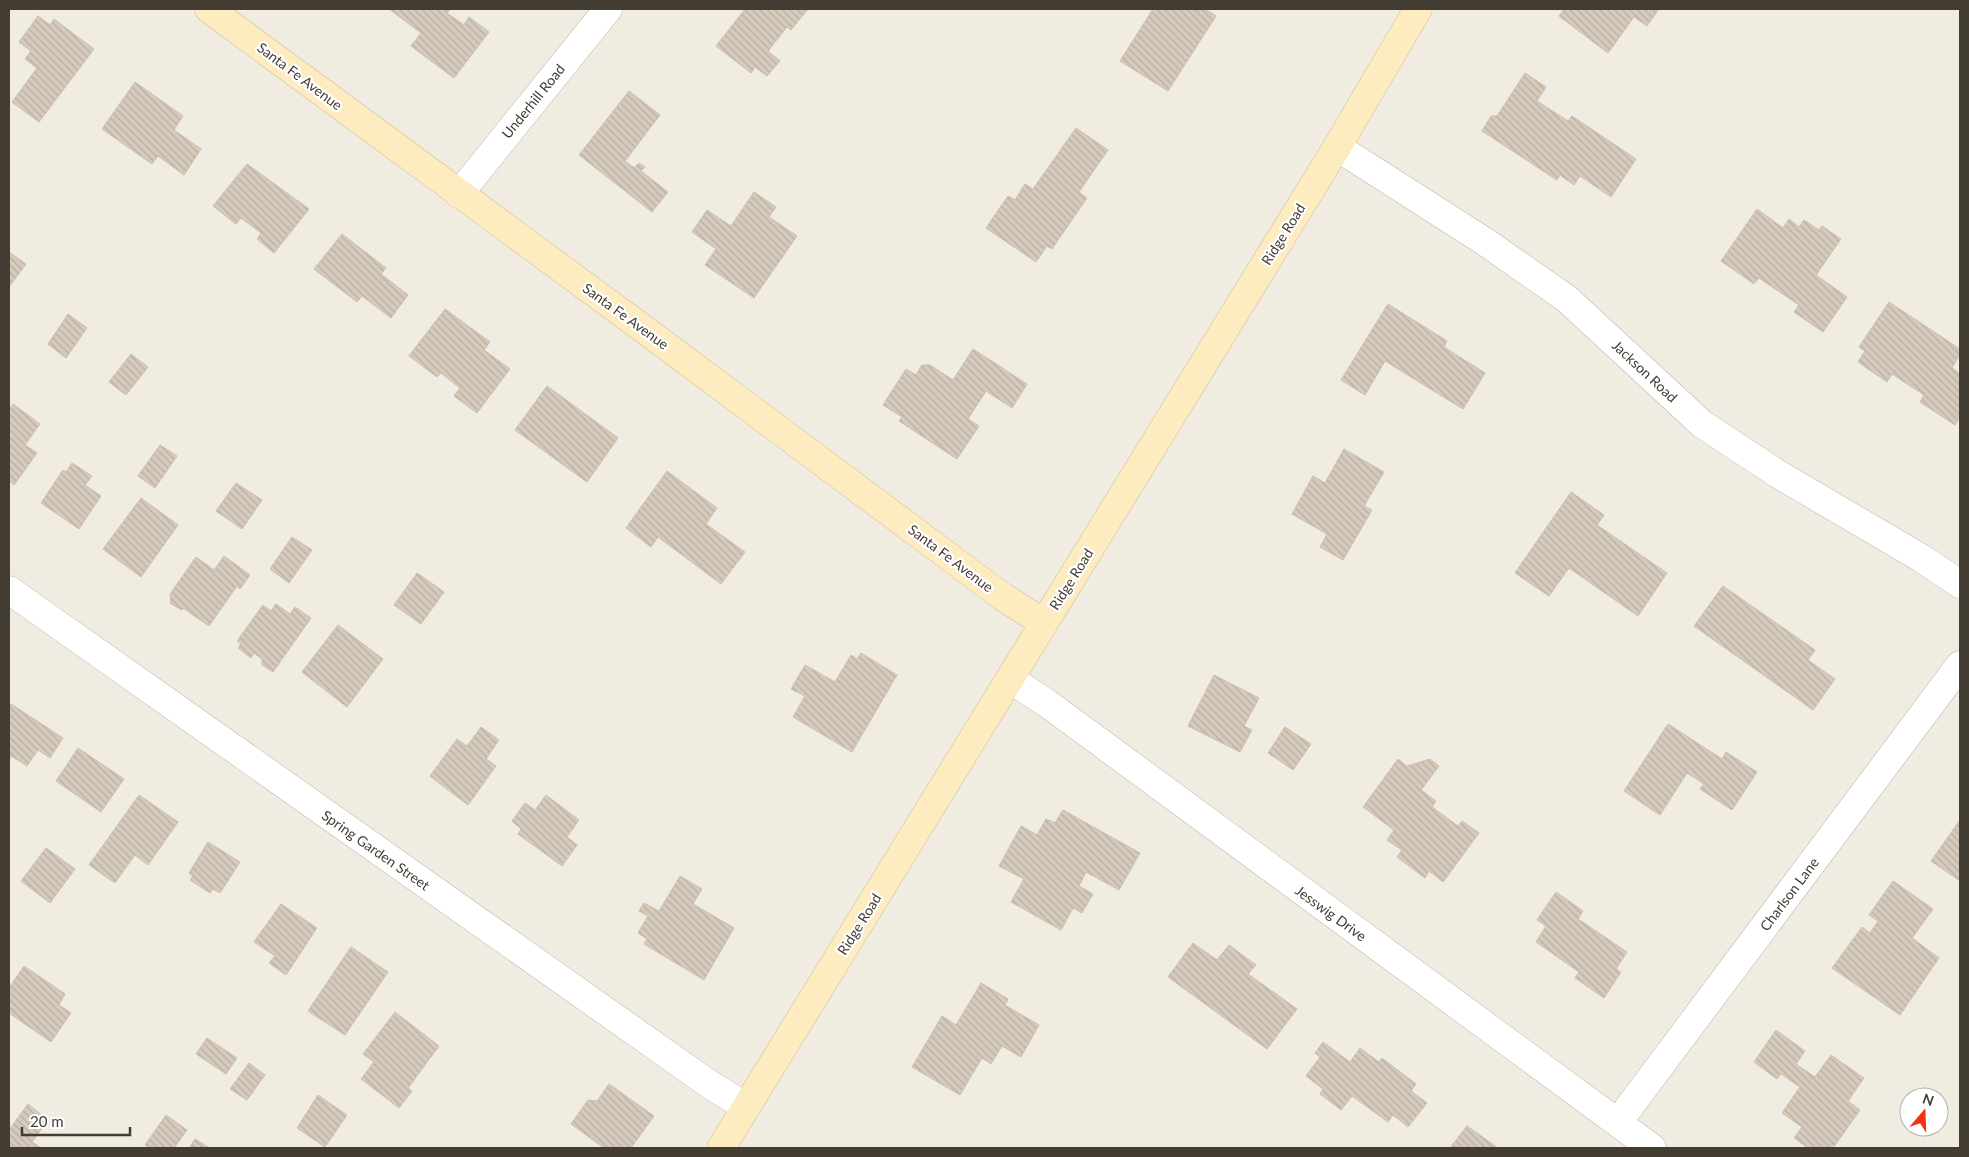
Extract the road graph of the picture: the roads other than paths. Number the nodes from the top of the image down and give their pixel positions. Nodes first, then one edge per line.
1 (209, 9) edge
2 (608, 9) edge
3 (1418, 9) edge
4 (1338, 147) junction
5 (459, 194) junction
6 (1960, 584) edge
7 (9, 590) edge
8 (1044, 623) junction
9 (1960, 665) edge
10 (1010, 679) junction
11 (746, 1107) junction
12 (1618, 1122) junction
13 (722, 1148) edge
14 (1652, 1148) edge

1 - 5 main road, Santa Fe Avenue
2 - 5 street, Underhill Road
3 - 4 main road, Ridge Road
4 - 6 street, Jackson Road
4 - 8 main road, Ridge Road
5 - 8 main road, Santa Fe Avenue
7 - 11 street, Spring Garden Street
8 - 10 main road, Ridge Road
9 - 12 street, Charlson Lane
10 - 11 main road, Ridge Road
10 - 12 street, Jesswig Drive
11 - 13 main road, Ridge Road
12 - 14 street, Jesswig Drive

